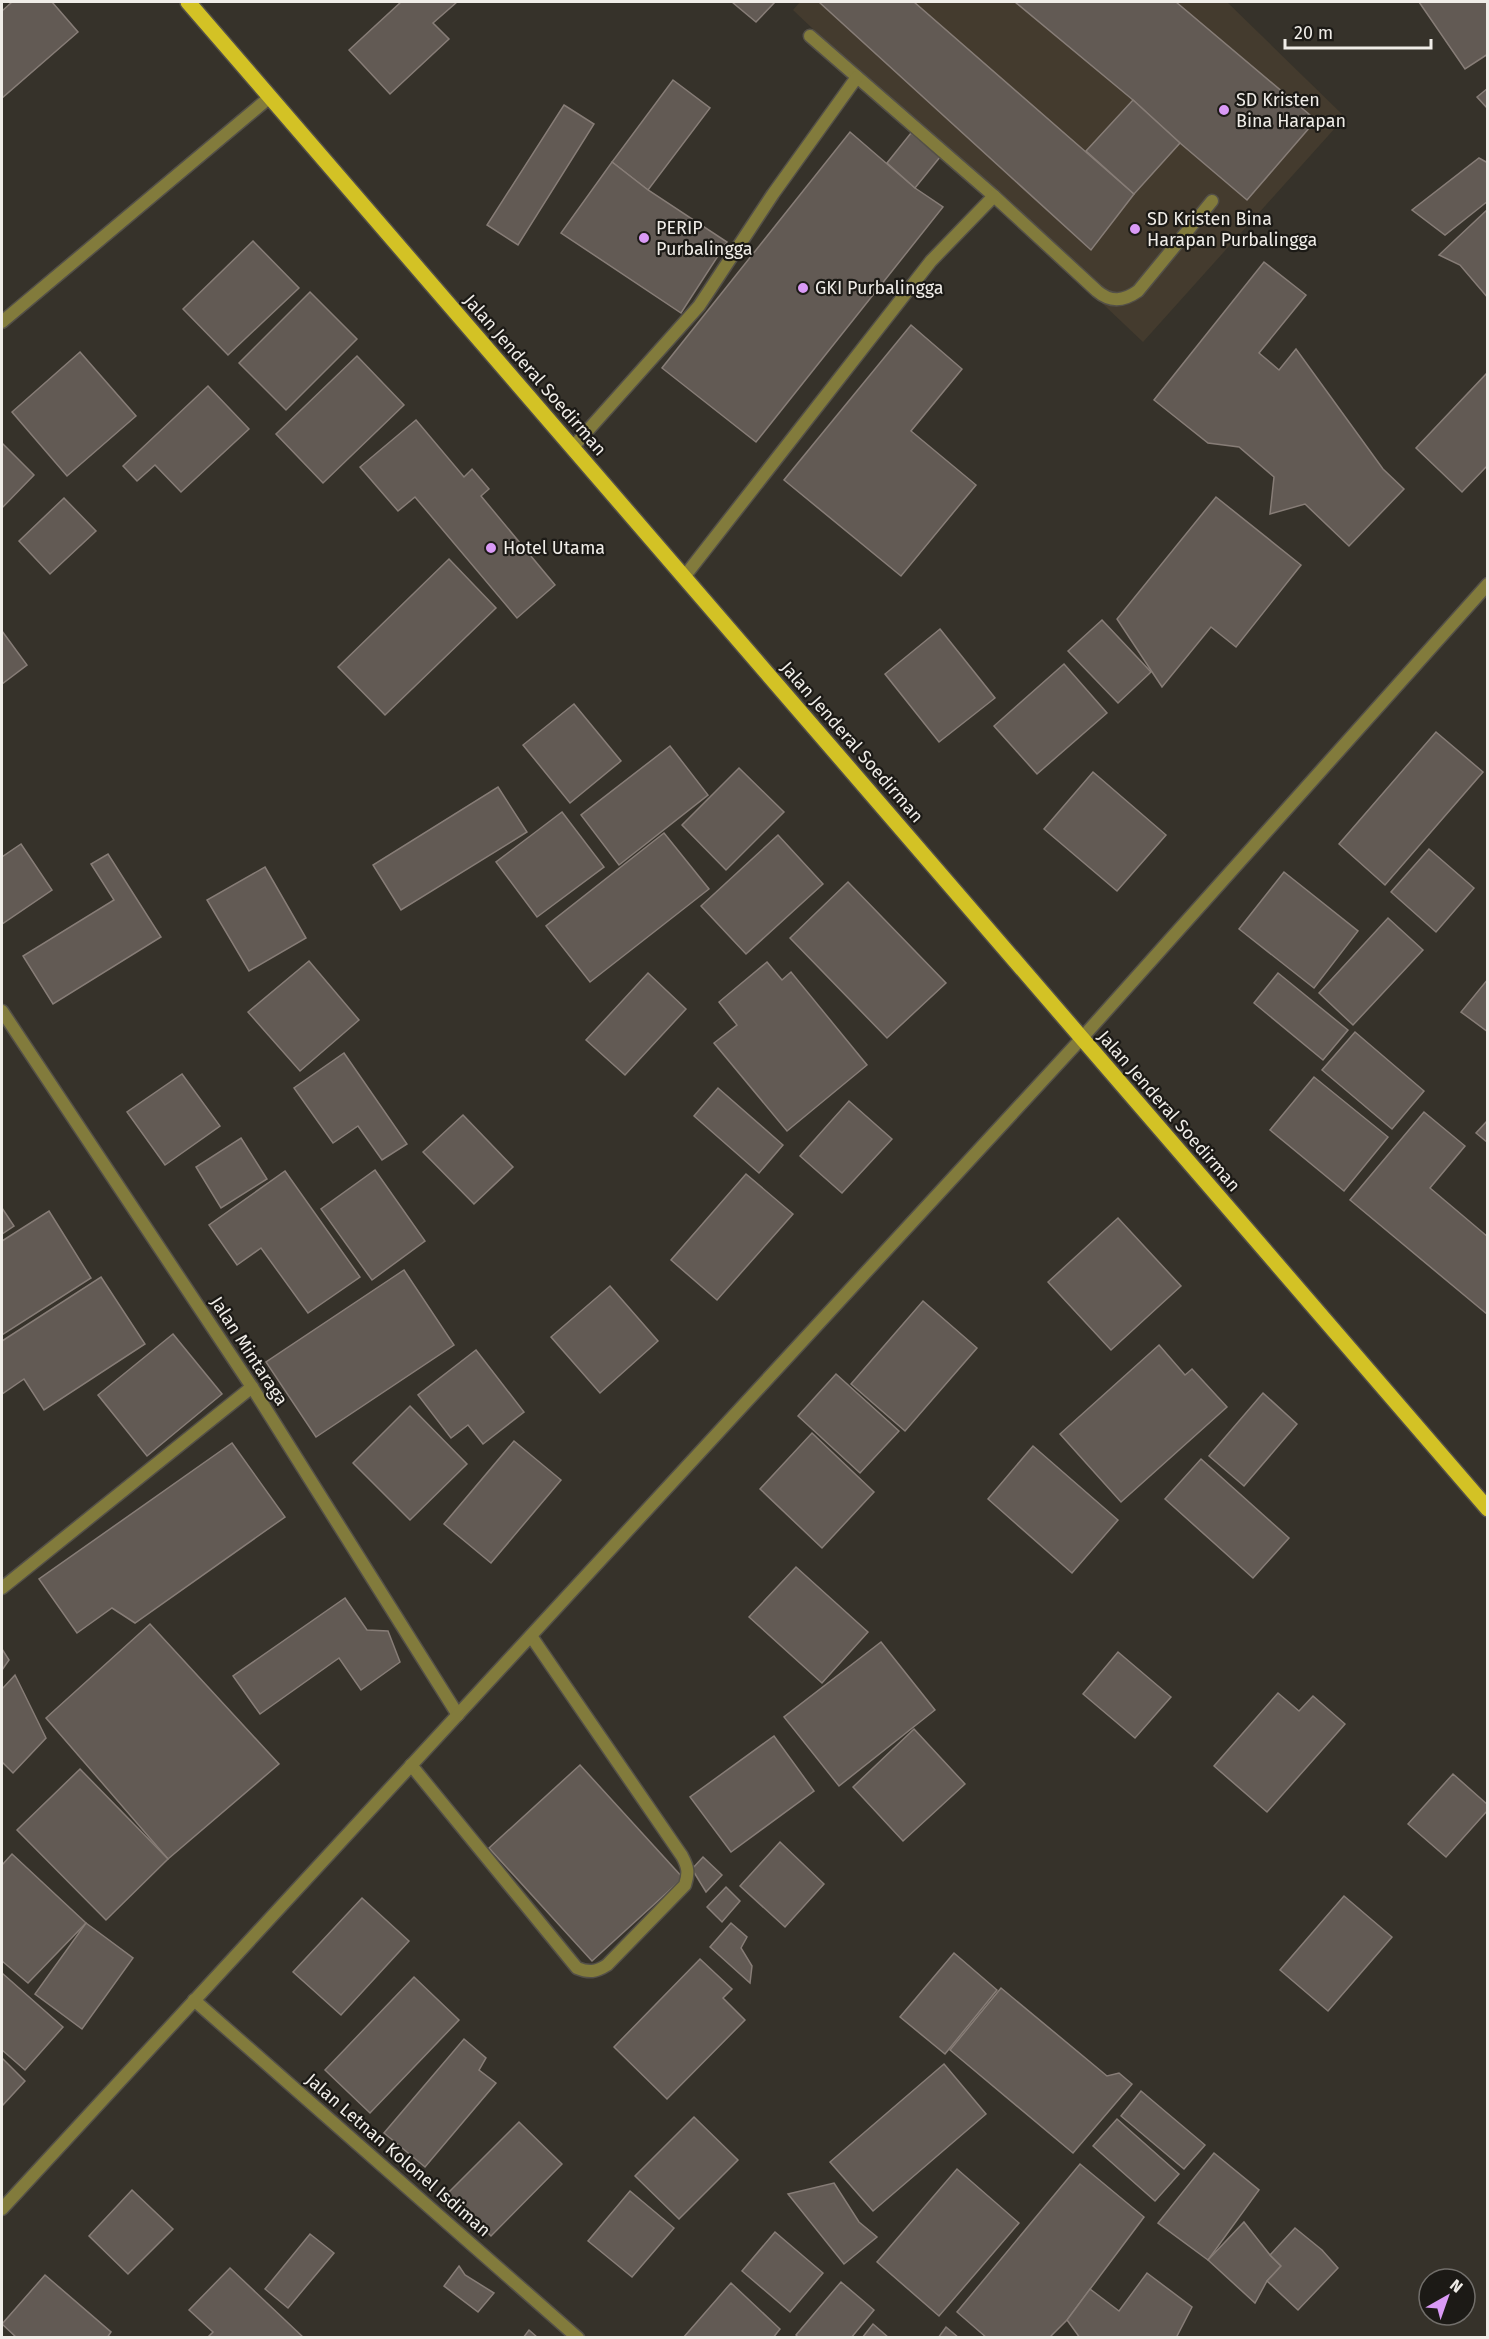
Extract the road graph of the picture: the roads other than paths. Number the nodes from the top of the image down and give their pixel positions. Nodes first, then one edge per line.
1 (188, 2) edge
2 (810, 36) dead end
3 (857, 77) junction
4 (270, 97) junction
5 (994, 196) junction
6 (1212, 201) dead end
7 (2, 322) edge
8 (572, 448) junction
9 (684, 577) junction
10 (1488, 584) edge
11 (2, 1011) edge
12 (1081, 1039) junction
13 (252, 1387) junction
14 (1488, 1509) edge
15 (2, 1588) edge
16 (531, 1636) junction
17 (459, 1715) junction
18 (411, 1765) junction
19 (194, 2000) junction
20 (2, 2209) edge
21 (578, 2337) edge

1 - 4 main road, Jalan Jenderal Soedirman
2 - 3 street
3 - 5 street
3 - 8 street
4 - 7 street
4 - 8 main road, Jalan Jenderal Soedirman
5 - 6 street
5 - 9 street
8 - 9 main road, Jalan Jenderal Soedirman
9 - 12 main road, Jalan Jenderal Soedirman
10 - 12 street
11 - 13 street, Jalan Mintaraga
12 - 14 main road, Jalan Jenderal Soedirman
12 - 16 street
13 - 15 street
13 - 17 street, Jalan Mintaraga
16 - 17 street
16 - 18 street
17 - 18 street
18 - 19 street
19 - 20 street
19 - 21 street, Jalan Letnan Kolonel Isdiman

